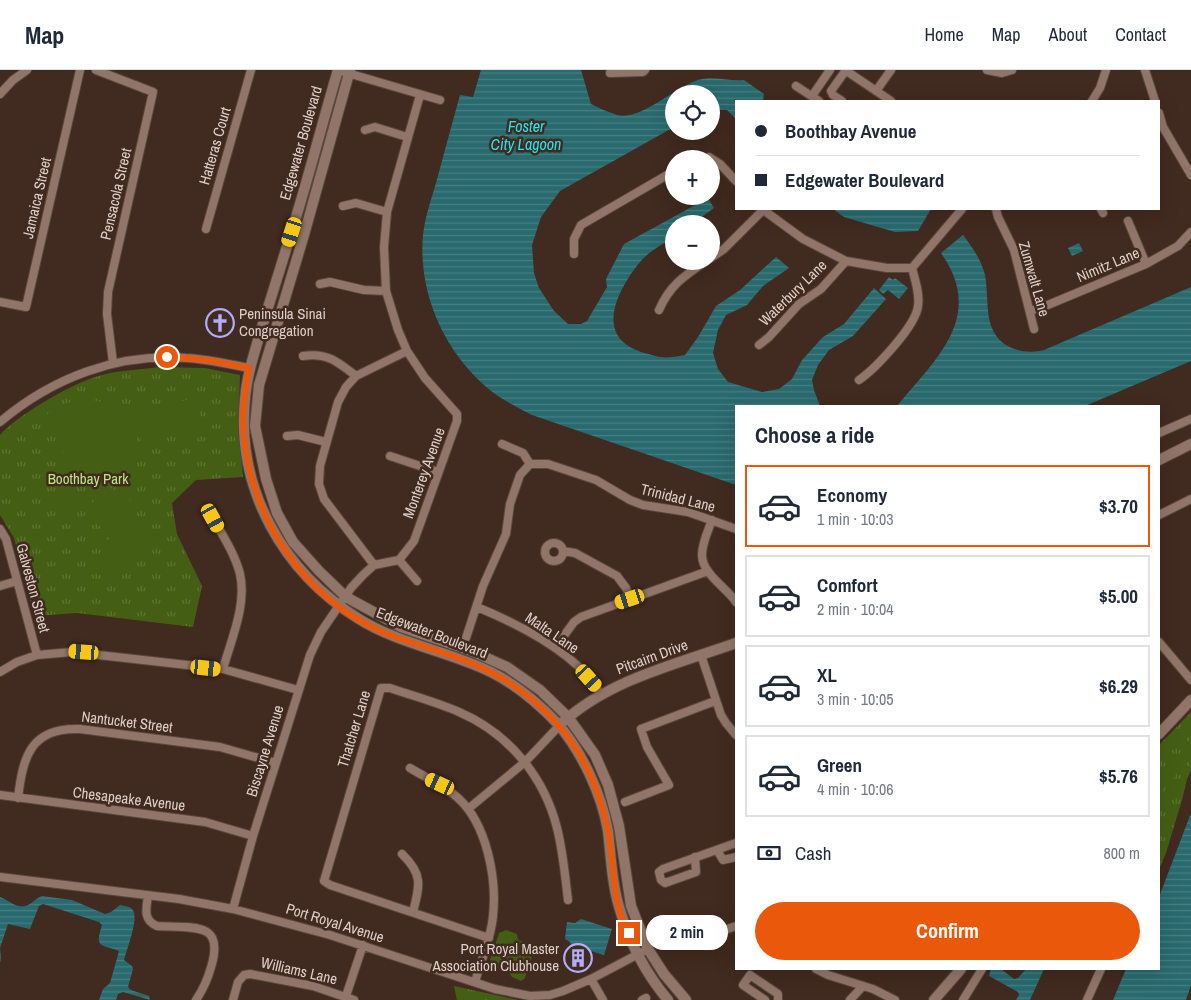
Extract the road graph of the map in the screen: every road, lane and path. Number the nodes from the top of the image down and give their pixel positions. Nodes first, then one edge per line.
1 (27, 70) edge
2 (80, 70) edge
3 (96, 70) edge
4 (251, 70) edge
5 (337, 70) edge
6 (645, 70) edge
7 (830, 70) edge
8 (845, 70) edge
9 (891, 70) edge
10 (988, 70) edge
11 (1012, 70) edge
12 (1106, 70) edge
13 (1145, 70) edge
14 (625, 71) edge
15 (350, 72) edge
16 (610, 73) dead end
17 (796, 86) dead end
18 (831, 91) junction
19 (876, 91) junction
20 (0, 94) edge
21 (420, 95) junction
22 (812, 96) junction
23 (440, 100) dead end
24 (819, 100) edge
25 (822, 100) edge
26 (840, 100) edge
27 (890, 100) edge
28 (1093, 100) edge
29 (1155, 100) edge
30 (1161, 128) edge
31 (365, 130) dead end
32 (408, 137) junction
33 (720, 164) edge
34 (1191, 175) edge
35 (665, 176) edge
36 (735, 180) edge
37 (343, 206) dead end
38 (762, 210) edge
39 (961, 210) edge
40 (996, 210) edge
41 (387, 212) junction
42 (1128, 221) dead end
43 (206, 229) dead end
44 (1191, 232) edge
45 (720, 252) edge
46 (574, 254) dead end
47 (846, 260) junction
48 (295, 264) junction
49 (1146, 264) junction
50 (912, 268) junction
51 (693, 270) edge
52 (320, 284) dead end
53 (386, 291) junction
54 (0, 302) edge
55 (659, 310) dead end
56 (1030, 311) junction
57 (1034, 329) dead end
58 (759, 345) dead end
59 (407, 351) junction
60 (303, 356) dead end
61 (113, 363) junction
62 (249, 368) junction
63 (356, 376) junction
64 (859, 380) dead end
65 (1191, 410) edge
66 (1191, 418) edge
67 (0, 422) edge
68 (1160, 433) edge
69 (287, 436) dead end
70 (326, 442) junction
71 (258, 444) junction
72 (502, 444) dead end
73 (1191, 444) edge
74 (390, 456) dead end
75 (1160, 460) edge
76 (530, 464) junction
77 (438, 472) junction
78 (1191, 499) edge
79 (1160, 514) edge
80 (213, 518) dead end
81 (712, 520) junction
82 (735, 528) edge
83 (0, 529) edge
84 (562, 551) dead end
85 (399, 560) junction
86 (374, 566) junction
87 (708, 571) junction
88 (17, 581) junction
89 (417, 581) dead end
90 (0, 586) edge
91 (346, 597) junction
92 (630, 599) junction
93 (735, 600) edge
94 (339, 607) junction
95 (476, 607) junction
96 (466, 638) dead end
97 (735, 643) edge
98 (1160, 643) edge
99 (555, 648) junction
100 (37, 655) junction
101 (701, 655) junction
102 (223, 669) junction
103 (0, 672) edge
104 (1191, 680) edge
105 (298, 690) junction
106 (602, 695) junction
107 (1191, 700) edge
108 (715, 701) junction
109 (568, 717) junction
110 (559, 726) junction
111 (735, 733) edge
112 (1160, 733) edge
113 (525, 762) junction
114 (276, 764) junction
115 (410, 768) dead end
116 (0, 795) edge
117 (18, 798) junction
118 (625, 802) dead end
119 (468, 808) junction
120 (253, 836) junction
121 (735, 843) edge
122 (718, 850) junction
123 (402, 854) dead end
124 (695, 857) junction
125 (735, 857) edge
126 (0, 877) edge
127 (148, 896) junction
128 (568, 900) dead end
129 (233, 909) junction
130 (413, 912) junction
131 (735, 926) edge
132 (722, 931) junction
133 (489, 938) junction
134 (363, 945) junction
135 (648, 949) junction
136 (638, 954) junction
137 (818, 970) edge
138 (960, 970) edge
139 (981, 970) edge
140 (1101, 970) edge
141 (591, 979) junction
142 (475, 982) junction
143 (863, 986) junction
144 (350, 998) edge
145 (196, 1000) edge
146 (233, 1000) edge
147 (603, 1000) edge
148 (668, 1000) edge
149 (686, 1000) edge
150 (765, 1000) edge
151 (778, 1000) edge
152 (850, 1000) edge
153 (895, 1000) edge
154 (934, 1000) edge
155 (963, 1000) edge
156 (1087, 1000) edge

1 - 20 street
2 - 54 street, Jamaica Street
3 - 61 street, Pensacola Street
4 - 43 street, Hatteras Court
5 - 15 street
5 - 62 street, Edgewater Boulevard
6 - 14 street
7 - 22 street
8 - 18 street
8 - 19 street
9 - 19 street
10 - 11 street
12 - 28 street
13 - 29 street
14 - 16 street
15 - 21 street
15 - 48 street, Edgewater Boulevard
17 - 22 street
18 - 25 street
18 - 26 street
19 - 27 street
21 - 23 street
21 - 32 street, Monterey Avenue
22 - 24 street
30 - 34 street
31 - 32 street
32 - 41 street, Monterey Avenue
33 - 36 street
35 - 46 street
37 - 41 street
38 - 45 street
38 - 47 street
39 - 50 street
40 - 56 street, Zumwalt Lane
41 - 53 street, Monterey Avenue
42 - 49 street
44 - 49 street, Nimitz Lane
47 - 50 street
47 - 58 street, Waterbury Lane
48 - 62 street, Edgewater Boulevard
48 - 71 street, Edgewater Boulevard
49 - 56 street, Nimitz Lane
50 - 64 street
51 - 55 street
52 - 53 street
53 - 59 street, Monterey Avenue
56 - 57 street, Zumwalt Lane
59 - 63 street
59 - 77 street, Monterey Avenue
60 - 63 street
61 - 62 street
61 - 67 street
62 - 71 street, Edgewater Boulevard
62 - 94 street, Edgewater Boulevard
63 - 70 street
65 - 66 street
66 - 68 street
69 - 70 street
70 - 86 street
71 - 91 street, Edgewater Boulevard
72 - 76 street
73 - 75 street
74 - 77 street
76 - 81 street, Trinidad Lane
76 - 95 street
77 - 85 street, Monterey Avenue
78 - 79 street
80 - 102 street
81 - 82 street, Trinidad Lane
81 - 87 street
83 - 88 street, Galveston Street
84 - 92 street
85 - 86 street
85 - 89 street
86 - 91 street
87 - 92 street
87 - 93 street
88 - 90 street
88 - 100 street, Galveston Street
91 - 94 street
91 - 109 street, Edgewater Boulevard
92 - 99 street
94 - 105 street, Biscayne Avenue
94 - 110 street, Edgewater Boulevard
95 - 96 street
95 - 99 street, Malta Lane
97 - 101 street, Pitcairn Drive
98 - 104 street
99 - 106 street, Malta Lane
100 - 102 street
100 - 103 street
101 - 106 street, Pitcairn Drive
101 - 108 street
102 - 105 street
105 - 114 street, Biscayne Avenue
106 - 109 street, Pitcairn Drive
107 - 112 street
108 - 111 street
108 - 118 street
109 - 110 street, Pitcairn Drive
109 - 135 street, Edgewater Boulevard
110 - 113 street
110 - 136 street, Edgewater Boulevard
113 - 119 street
113 - 128 street, Thatcher Lane
113 - 130 street, Thatcher Lane
114 - 117 street, Nantucket Street
114 - 120 street, Biscayne Avenue
115 - 119 street
116 - 117 street, Chesapeake Avenue
117 - 120 street, Chesapeake Avenue
119 - 133 street
120 - 129 street, Biscayne Avenue
121 - 122 street
122 - 124 street
122 - 125 street
123 - 130 street
124 - 124 street
126 - 127 street, Port Royal Avenue
127 - 129 street, Port Royal Avenue
127 - 145 street
129 - 134 street, Port Royal Avenue
130 - 133 street, Thatcher Lane
131 - 132 street
132 - 132 street
133 - 142 street
134 - 142 street, Port Royal Avenue
134 - 144 street, Williams Lane
135 - 136 street, Port Royal Avenue
135 - 149 street, Edgewater Boulevard
136 - 141 street, Port Royal Avenue
136 - 148 street, Edgewater Boulevard
137 - 143 street
138 - 154 street
139 - 155 street
140 - 156 street
141 - 142 street, Port Royal Avenue
141 - 147 street
143 - 152 street
143 - 153 street
144 - 146 street, Williams Lane
150 - 151 street

